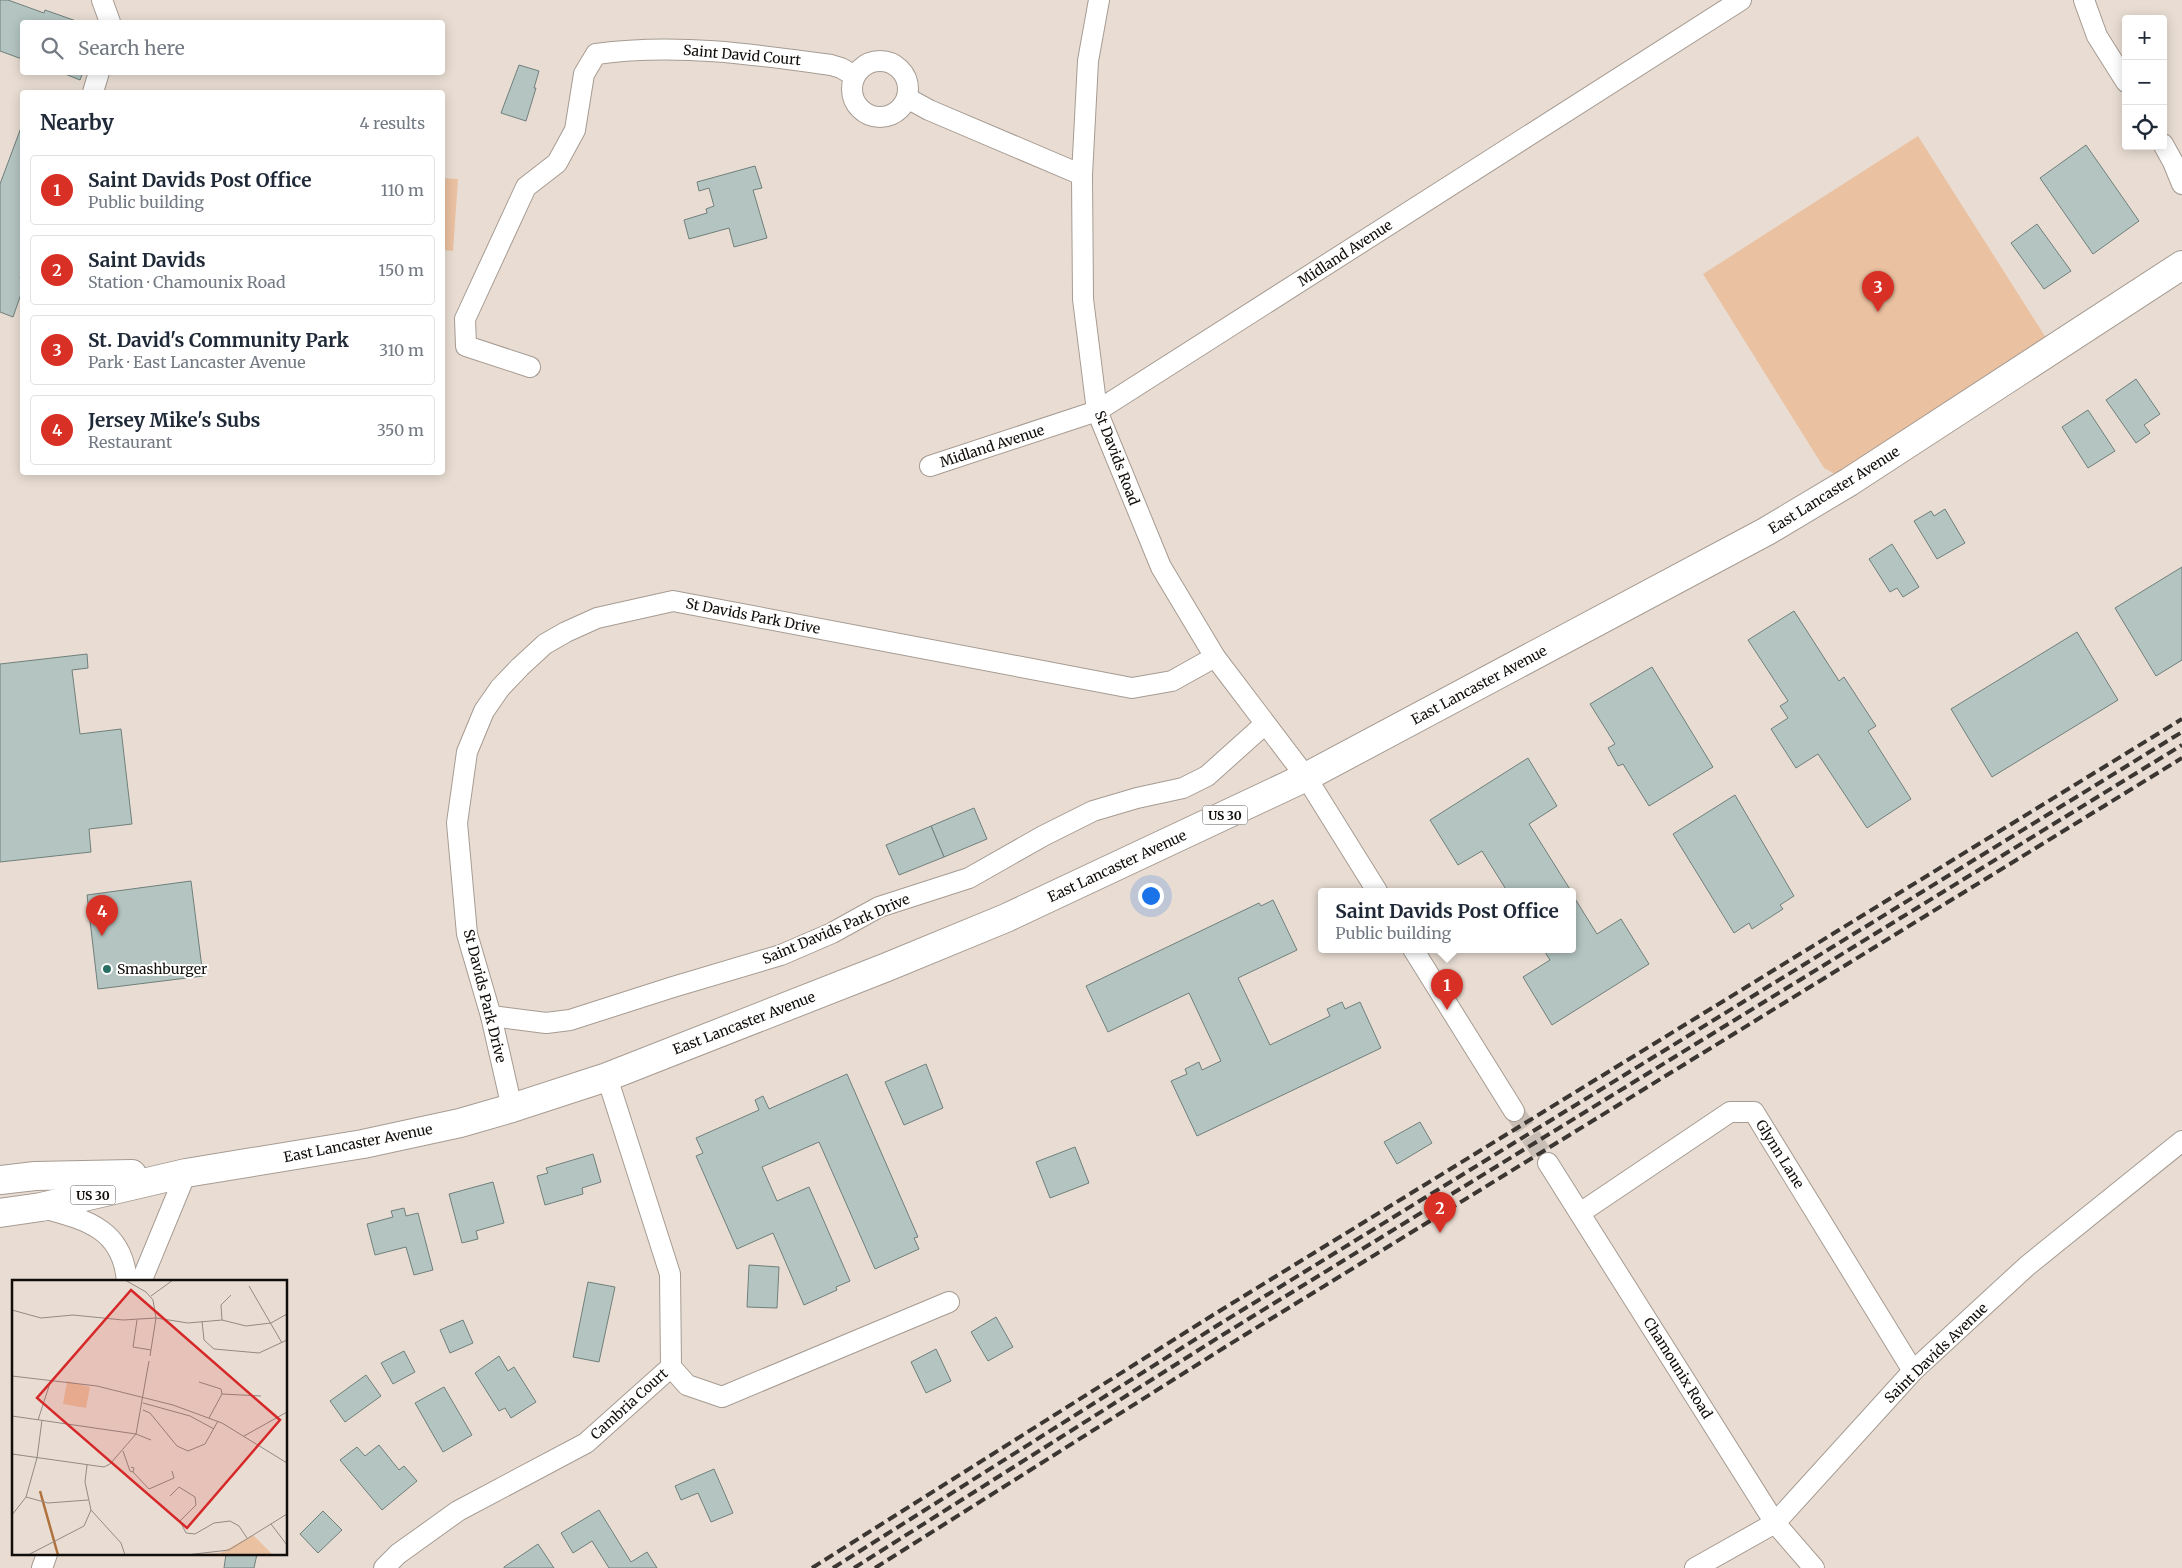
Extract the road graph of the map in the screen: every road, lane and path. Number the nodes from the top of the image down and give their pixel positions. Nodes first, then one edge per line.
1 (102, 0) edge
2 (1099, 0) edge
3 (1741, 0) edge
4 (2084, 0) edge
5 (109, 20) edge
6 (98, 75) edge
7 (2122, 75) edge
8 (855, 76) junction
9 (94, 90) edge
10 (907, 98) junction
11 (2167, 140) edge
12 (2166, 150) edge
13 (2182, 156) edge
14 (1082, 175) junction
15 (2182, 184) edge
16 (2182, 265) edge
17 (530, 368) dead end
18 (1097, 411) junction
19 (930, 466) dead end
20 (1215, 657) junction
21 (1265, 724) junction
22 (1306, 777) junction
23 (1375, 888) edge
24 (1415, 953) edge
25 (491, 1016) junction
26 (607, 1077) junction
27 (512, 1108) junction
28 (1514, 1111) tunnel mouth
29 (2182, 1141) edge
30 (1548, 1163) tunnel mouth
31 (186, 1173) junction
32 (0, 1180) edge
33 (41, 1207) junction
34 (0, 1213) edge
35 (1580, 1213) junction
36 (127, 1280) edge
37 (142, 1280) edge
38 (949, 1302) dead end
39 (671, 1367) junction
40 (1913, 1372) junction
41 (1776, 1523) junction
42 (46, 1556) edge
43 (42, 1568) edge
44 (384, 1568) edge
45 (1695, 1568) edge
46 (1814, 1568) edge

1 - 5 street
2 - 14 street, St Davids Road
3 - 18 street, Midland Avenue
4 - 7 street
6 - 9 street
8 - 10 street
8 - 10 street
8 - 17 street, Saint David Court
10 - 14 street
11 - 13 street
12 - 15 street
14 - 18 street, St Davids Road
16 - 22 highway, East Lancaster Avenue / US 30
18 - 19 street, Midland Avenue
18 - 20 street, St Davids Road
20 - 21 street, St Davids Road
20 - 25 street, St Davids Park Drive
21 - 22 street, St Davids Road
21 - 25 street, Saint Davids Park Drive
22 - 23 street
22 - 26 highway, East Lancaster Avenue / US 30
24 - 28 street
25 - 27 street, St Davids Park Drive
26 - 27 highway, East Lancaster Avenue / US 30
26 - 39 street, Cambria Court
27 - 31 highway, East Lancaster Avenue / US 30
29 - 40 street, Saint Davids Avenue
30 - 35 street, Chamounix Road
31 - 32 highway, East Lancaster Avenue / US 30
31 - 33 highway, East Lancaster Avenue / US 30
31 - 37 street
33 - 34 highway, East Lancaster Avenue / US 30
33 - 36 street
35 - 40 street, Glynn Lane
35 - 41 street, Chamounix Road
38 - 39 street
39 - 44 street, Cambria Court
40 - 41 street, Saint Davids Avenue
41 - 45 street, Saint Davids Avenue
41 - 46 street, Chamounix Road
42 - 43 street

